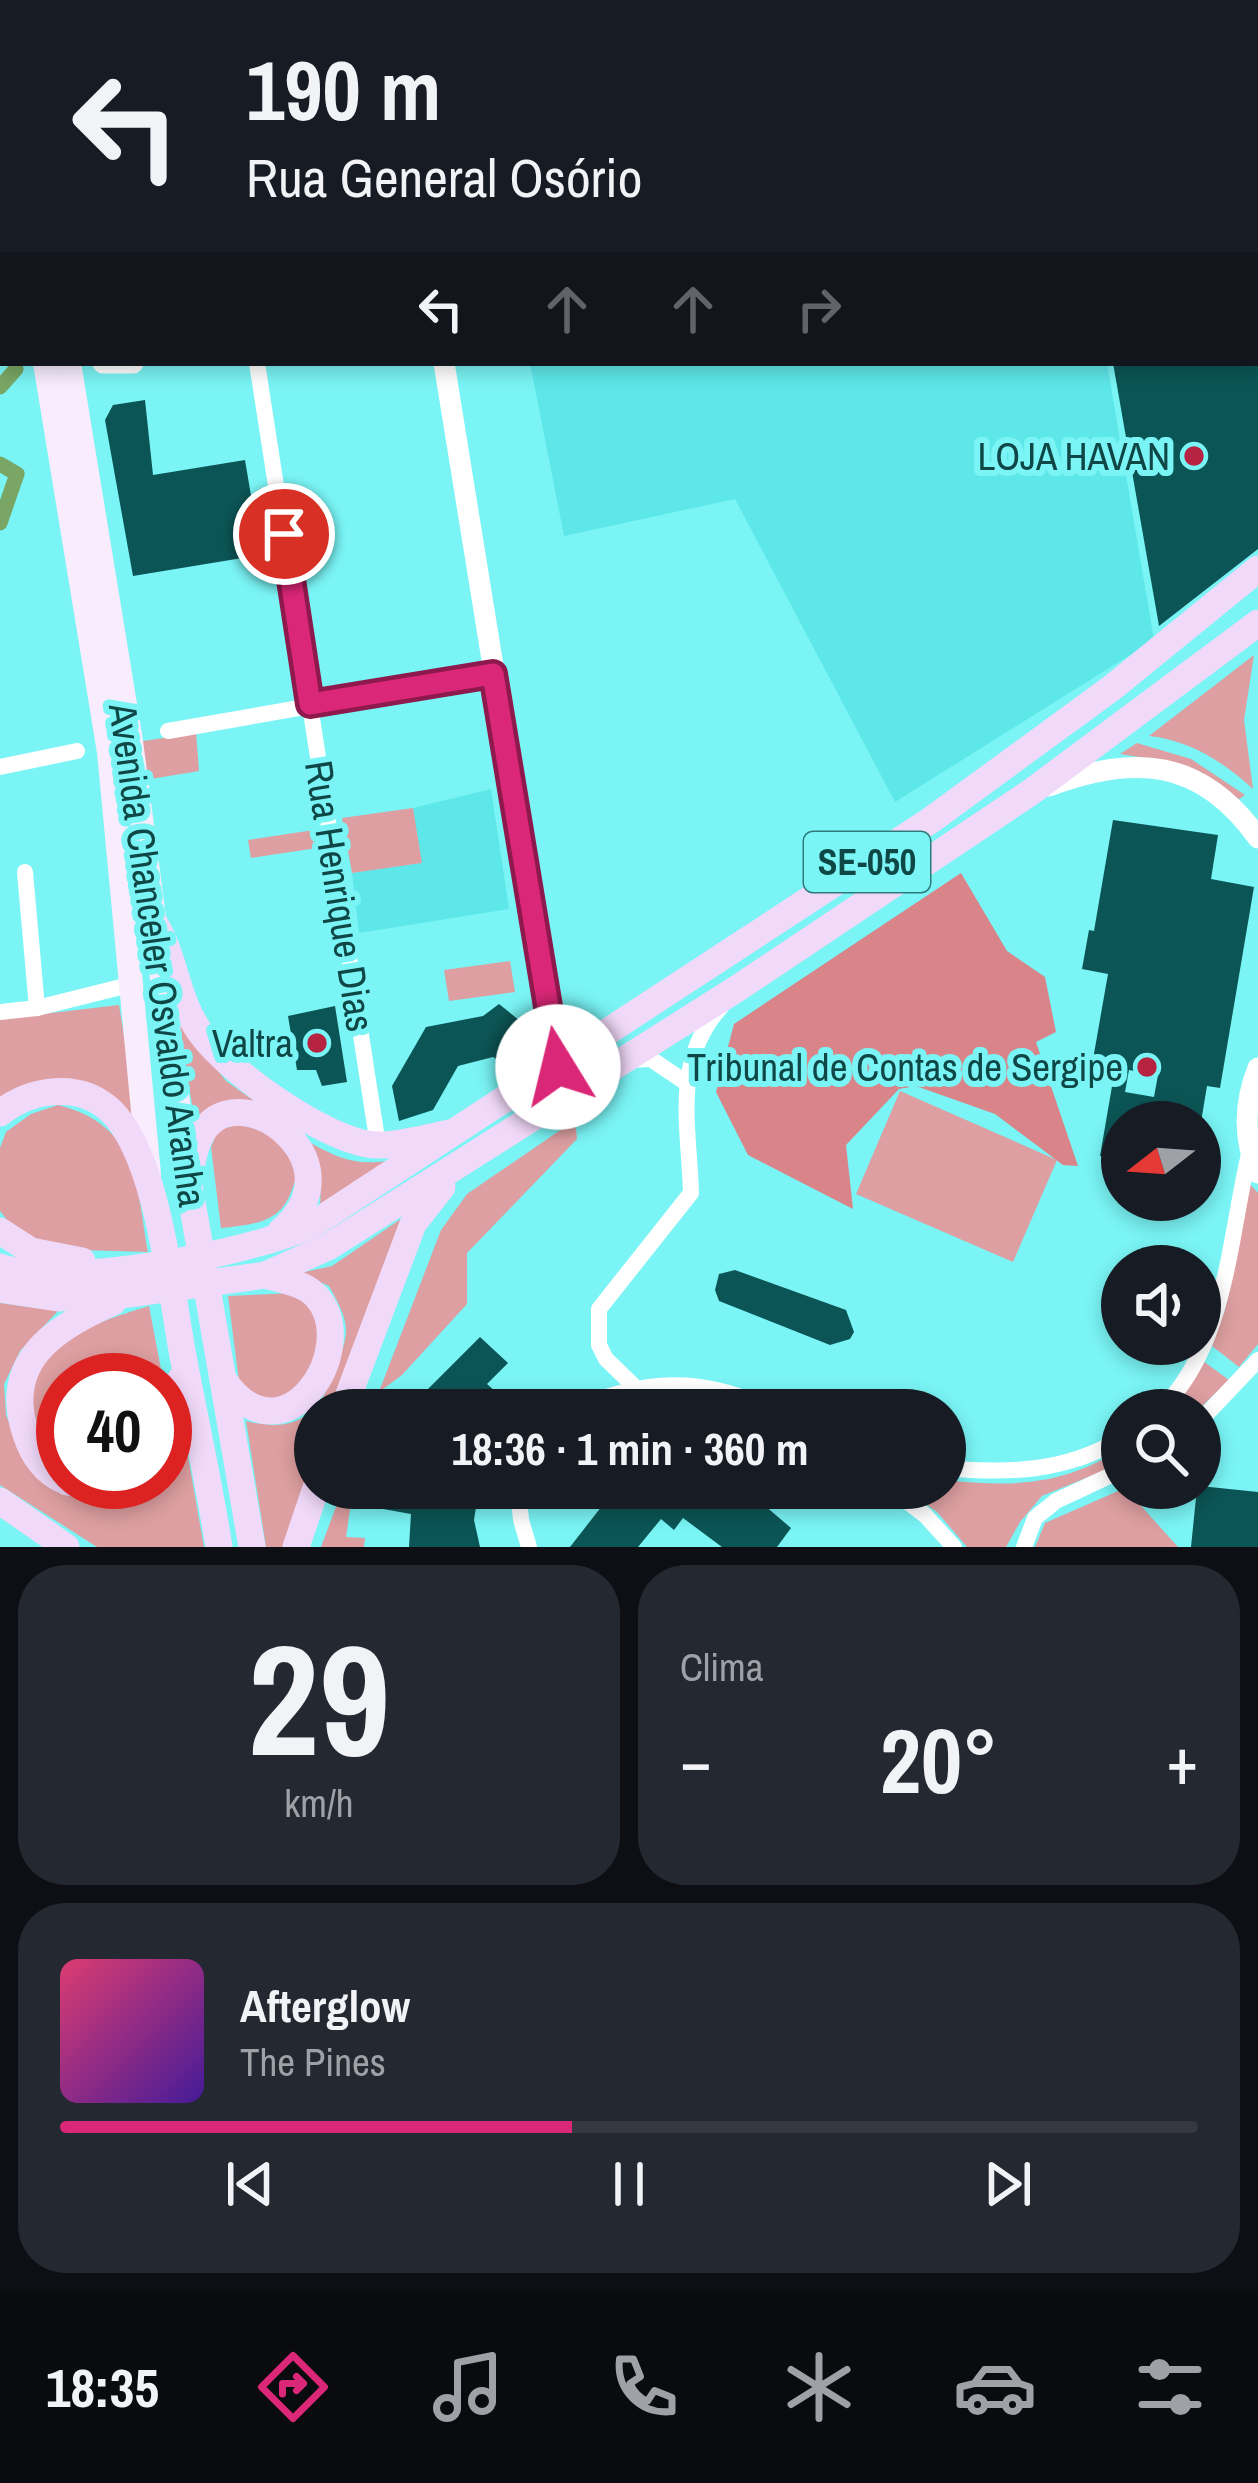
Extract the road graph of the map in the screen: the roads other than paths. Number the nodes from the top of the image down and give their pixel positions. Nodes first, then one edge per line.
1 (45, 366) edge
2 (69, 366) edge
3 (257, 366) edge
4 (444, 366) edge
5 (1258, 568) edge
6 (1258, 622) edge
7 (493, 674) junction
8 (310, 704) junction
9 (168, 731) dead end
10 (77, 752) dead end
11 (0, 767) edge
12 (1031, 792) junction
13 (1258, 800) edge
14 (1252, 829) edge
15 (25, 872) dead end
16 (155, 924) junction
17 (133, 984) junction
18 (738, 988) junction
19 (37, 1008) junction
20 (0, 1012) edge
21 (622, 1060) junction
22 (558, 1067) junction
23 (1258, 1068) edge
24 (685, 1082) junction
25 (0, 1113) edge
26 (460, 1131) junction
27 (378, 1145) junction
28 (1250, 1149) junction
29 (460, 1165) junction
30 (1258, 1173) edge
31 (188, 1179) junction
32 (151, 1188) junction
33 (0, 1231) edge
34 (269, 1242) junction
35 (0, 1267) edge
36 (115, 1269) junction
37 (266, 1275) junction
38 (0, 1289) edge
39 (130, 1294) junction
40 (39, 1353) edge
41 (182, 1353) edge
42 (36, 1357) edge
43 (1258, 1360) edge
44 (222, 1377) junction
45 (634, 1388) joint
46 (351, 1389) edge
47 (720, 1389) edge
48 (1178, 1389) edge
49 (1221, 1399) edge
50 (192, 1404) edge
51 (1101, 1450) edge
52 (36, 1455) edge
53 (966, 1470) edge
54 (1101, 1480) edge
55 (0, 1502) edge
56 (309, 1509) edge
57 (522, 1509) edge
58 (917, 1509) edge
59 (66, 1547) edge
60 (219, 1547) edge
61 (252, 1547) edge
62 (296, 1547) edge
63 (529, 1547) edge
64 (954, 1547) edge
65 (1024, 1547) edge

1 - 17 main road, Avenida Chanceler Osvaldo Aranha
2 - 16 main road, Avenida Chanceler Osvaldo Aranha
3 - 8 street, Rua Henrique Dias
4 - 7 street
5 - 22 main road, SE-050
6 - 12 main road, SE-050
7 - 8 street
7 - 22 street
8 - 9 street
8 - 27 street, Rua Henrique Dias
10 - 11 street
12 - 14 street
12 - 18 main road, SE-050
13 - 14 street
15 - 19 street
16 - 27 main road
16 - 31 main road, Avenida Chanceler Osvaldo Aranha
17 - 19 street
17 - 32 main road, Avenida Chanceler Osvaldo Aranha
18 - 21 main road, SE-050
18 - 24 street
19 - 20 street
21 - 24 street
21 - 29 main road, SE-050
22 - 26 main road, SE-050
23 - 28 street
24 - 45 street
25 - 32 main road
26 - 27 main road
26 - 34 main road, SE-050
28 - 30 street
28 - 48 street
29 - 37 main road, SE-050
29 - 46 main road
31 - 34 main road
31 - 44 main road, Avenida Chanceler Osvaldo Aranha
32 - 41 main road, Avenida Chanceler Osvaldo Aranha
33 - 36 main road
34 - 36 main road, SE-050
35 - 36 main road
37 - 39 main road, SE-050
37 - 44 main road
38 - 39 main road
39 - 40 main road
42 - 52 main road
43 - 49 street
44 - 61 main road, Avenida Chanceler Osvaldo Aranha
45 - 47 street
50 - 60 main road, Avenida Chanceler Osvaldo Aranha
51 - 53 street
54 - 65 street
55 - 59 main road
56 - 62 main road
57 - 63 street
58 - 64 street

